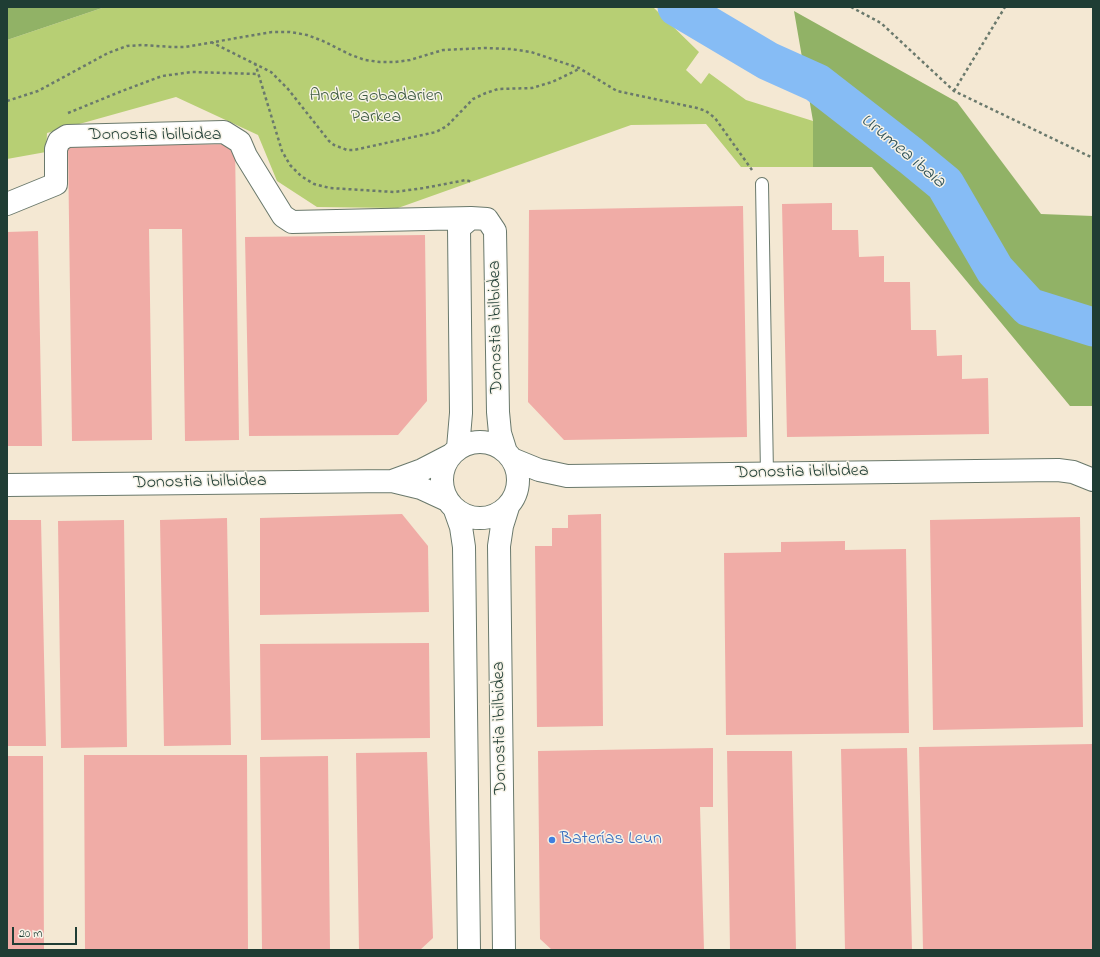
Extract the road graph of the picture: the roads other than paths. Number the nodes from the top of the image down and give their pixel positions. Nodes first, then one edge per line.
1 (762, 184) road end
2 (7, 204) edge
3 (471, 218) junction
4 (454, 451) junction
5 (509, 455) junction
6 (767, 474) junction
7 (1093, 480) edge
8 (392, 481) junction
9 (7, 485) edge
10 (451, 505) junction
11 (508, 507) junction
12 (469, 950) edge
13 (504, 950) edge

1 - 6 lane
2 - 3 street, Donostia ibilbidea
3 - 4 street, Donostia ibilbidea
3 - 5 street, Donostia ibilbidea
4 - 5 street
4 - 8 street, Donostia ibilbidea
4 - 10 street
5 - 6 street, Donostia ibilbidea
5 - 11 street
6 - 7 street, Donostia ibilbidea
8 - 9 street, Donostia ibilbidea
8 - 10 street, Donostia ibilbidea
10 - 11 street
10 - 12 street, Donostia ibilbidea
11 - 13 street, Donostia ibilbidea

